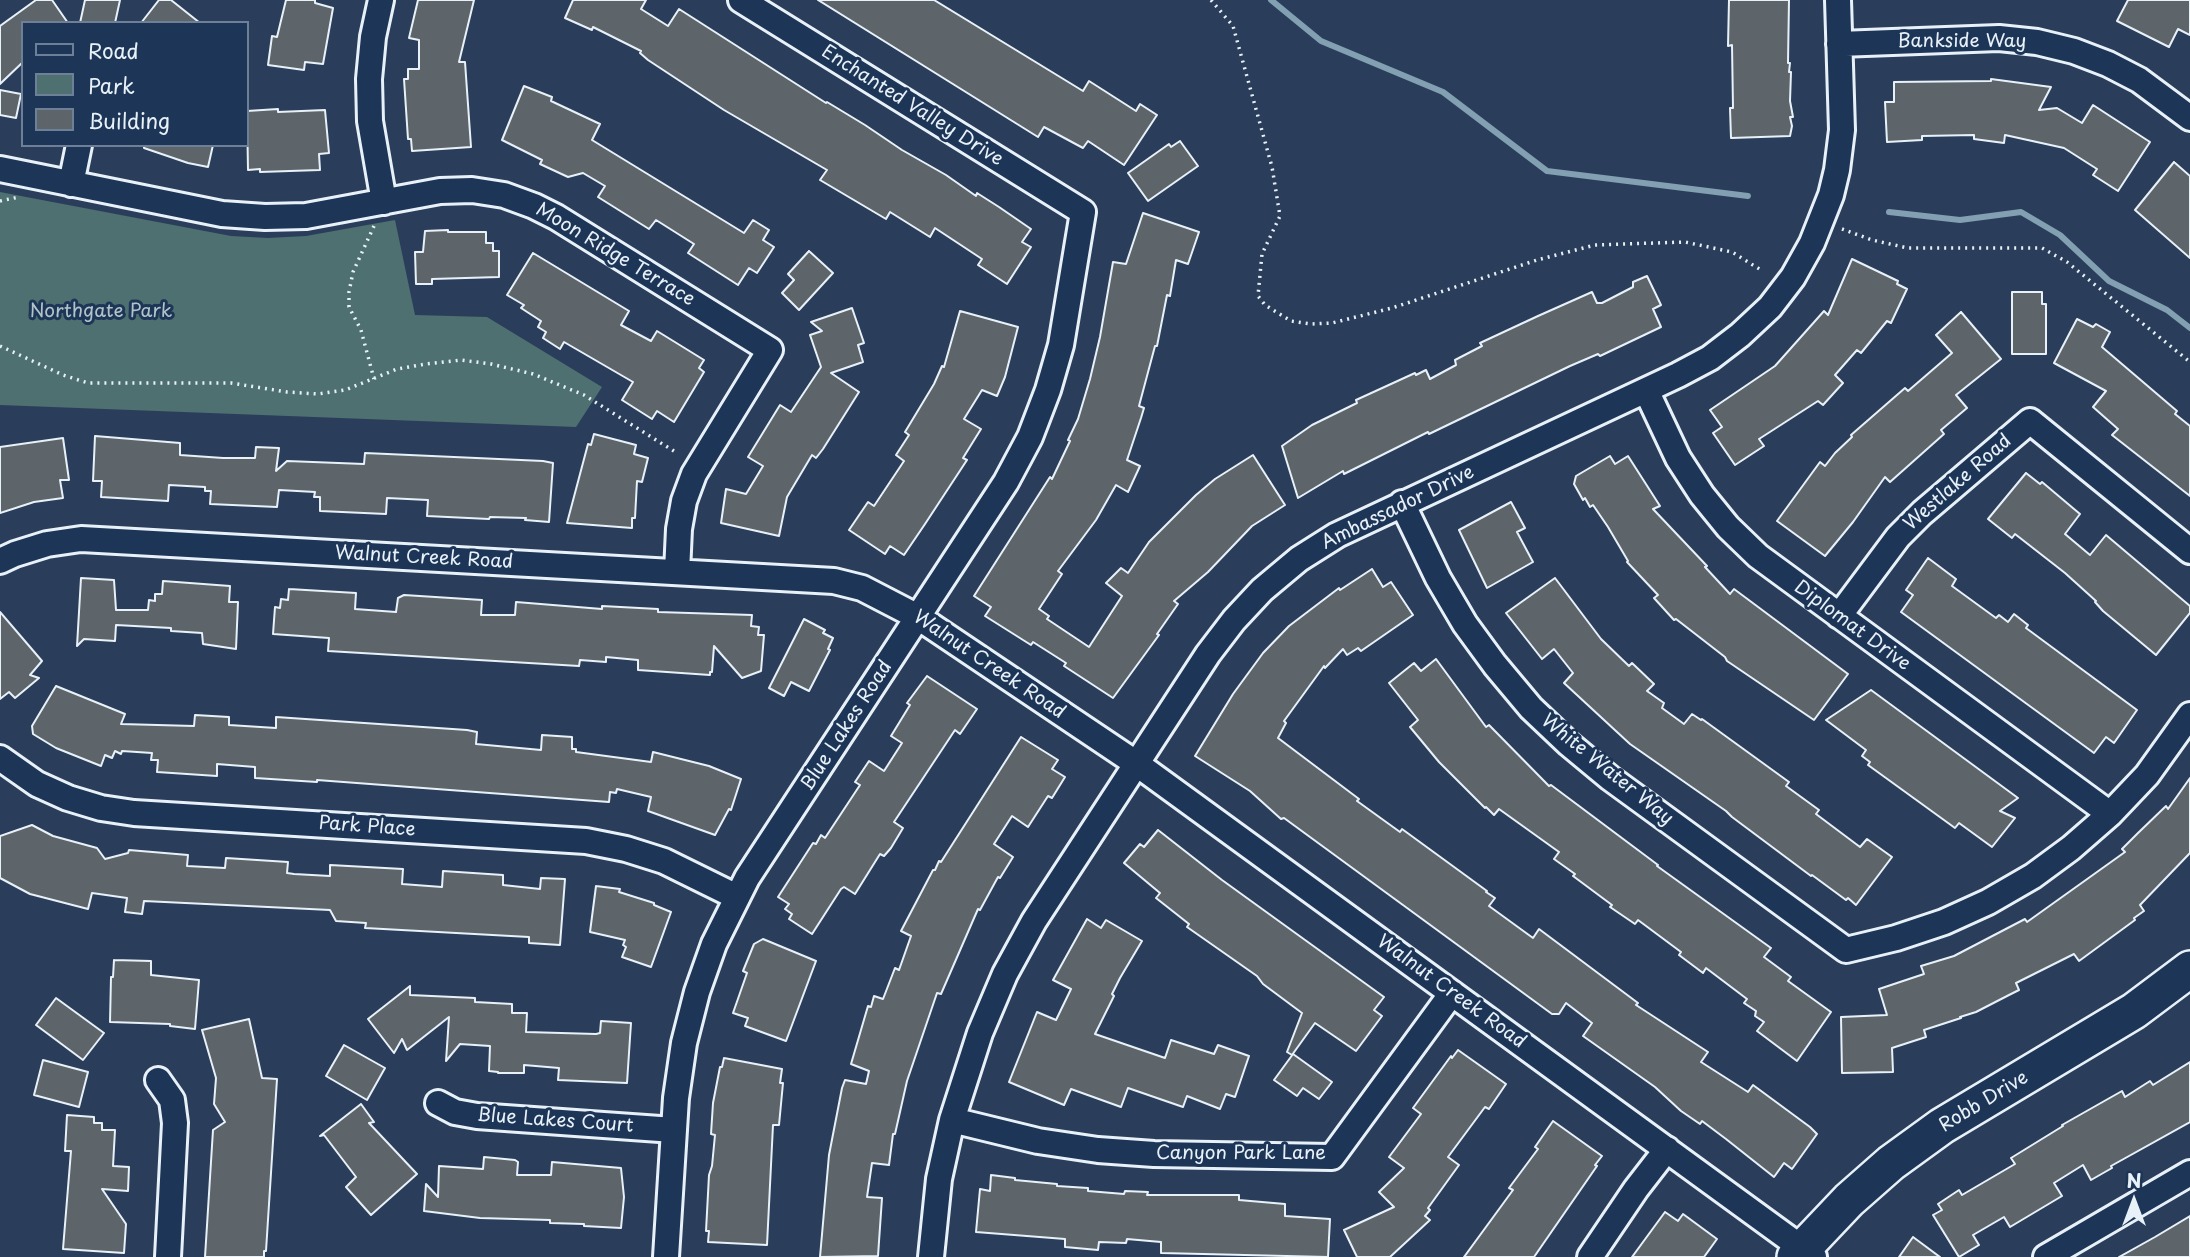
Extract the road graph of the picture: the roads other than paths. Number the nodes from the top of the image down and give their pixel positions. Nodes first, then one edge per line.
1 (381, 0) edge
2 (741, 0) edge
3 (1838, 0) edge
4 (1839, 44) junction
5 (2190, 118) edge
6 (79, 147) edge
7 (0, 169) edge
8 (71, 184) junction
9 (380, 212) junction
10 (1083, 212) joint
11 (1646, 390) junction
12 (1402, 503) junction
13 (2190, 551) edge
14 (0, 561) edge
15 (677, 572) junction
16 (1839, 616) junction
17 (918, 617) junction
18 (2190, 715) edge
19 (0, 758) edge
20 (1137, 764) junction
21 (2110, 814) junction
22 (737, 897) junction
23 (2190, 969) edge
24 (1452, 993) junction
25 (158, 1080) dead end
26 (438, 1103) dead end
27 (952, 1120) junction
28 (674, 1130) junction
29 (1667, 1149) junction
30 (2190, 1173) edge
31 (1804, 1254) edge
32 (168, 1257) edge
33 (666, 1257) edge
34 (930, 1257) edge
35 (1590, 1257) edge
36 (2046, 1257) edge

1 - 9 street
2 - 10 street, Enchanted Valley Drive
3 - 4 street, Ambassador Drive
4 - 5 street, Bankside Way
4 - 11 street, Ambassador Drive
6 - 8 street
7 - 8 street, Moon Ridge Terrace
8 - 9 street, Moon Ridge Terrace
9 - 15 street, Moon Ridge Terrace
10 - 17 street, Blue Lakes Road
11 - 12 street, Ambassador Drive
11 - 16 street, Diplomat Drive
12 - 20 street, Ambassador Drive
12 - 21 street, White Water Way
13 - 16 street, Westlake Road
14 - 15 street, Walnut Creek Road
15 - 17 street, Walnut Creek Road
16 - 21 street, Diplomat Drive
17 - 20 street, Walnut Creek Road
17 - 22 street, Blue Lakes Road
18 - 21 street
19 - 22 street, Park Place
20 - 24 street, Walnut Creek Road
20 - 27 street, Ambassador Drive
22 - 28 street, Blue Lakes Road
23 - 31 main road, Robb Drive
24 - 27 street, Canyon Park Lane
24 - 29 street, Walnut Creek Road
25 - 32 street
26 - 28 street, Blue Lakes Court
27 - 34 street, Ambassador Drive
28 - 33 street, Blue Lakes Road
29 - 31 street, Walnut Creek Road
29 - 35 street
30 - 36 street

